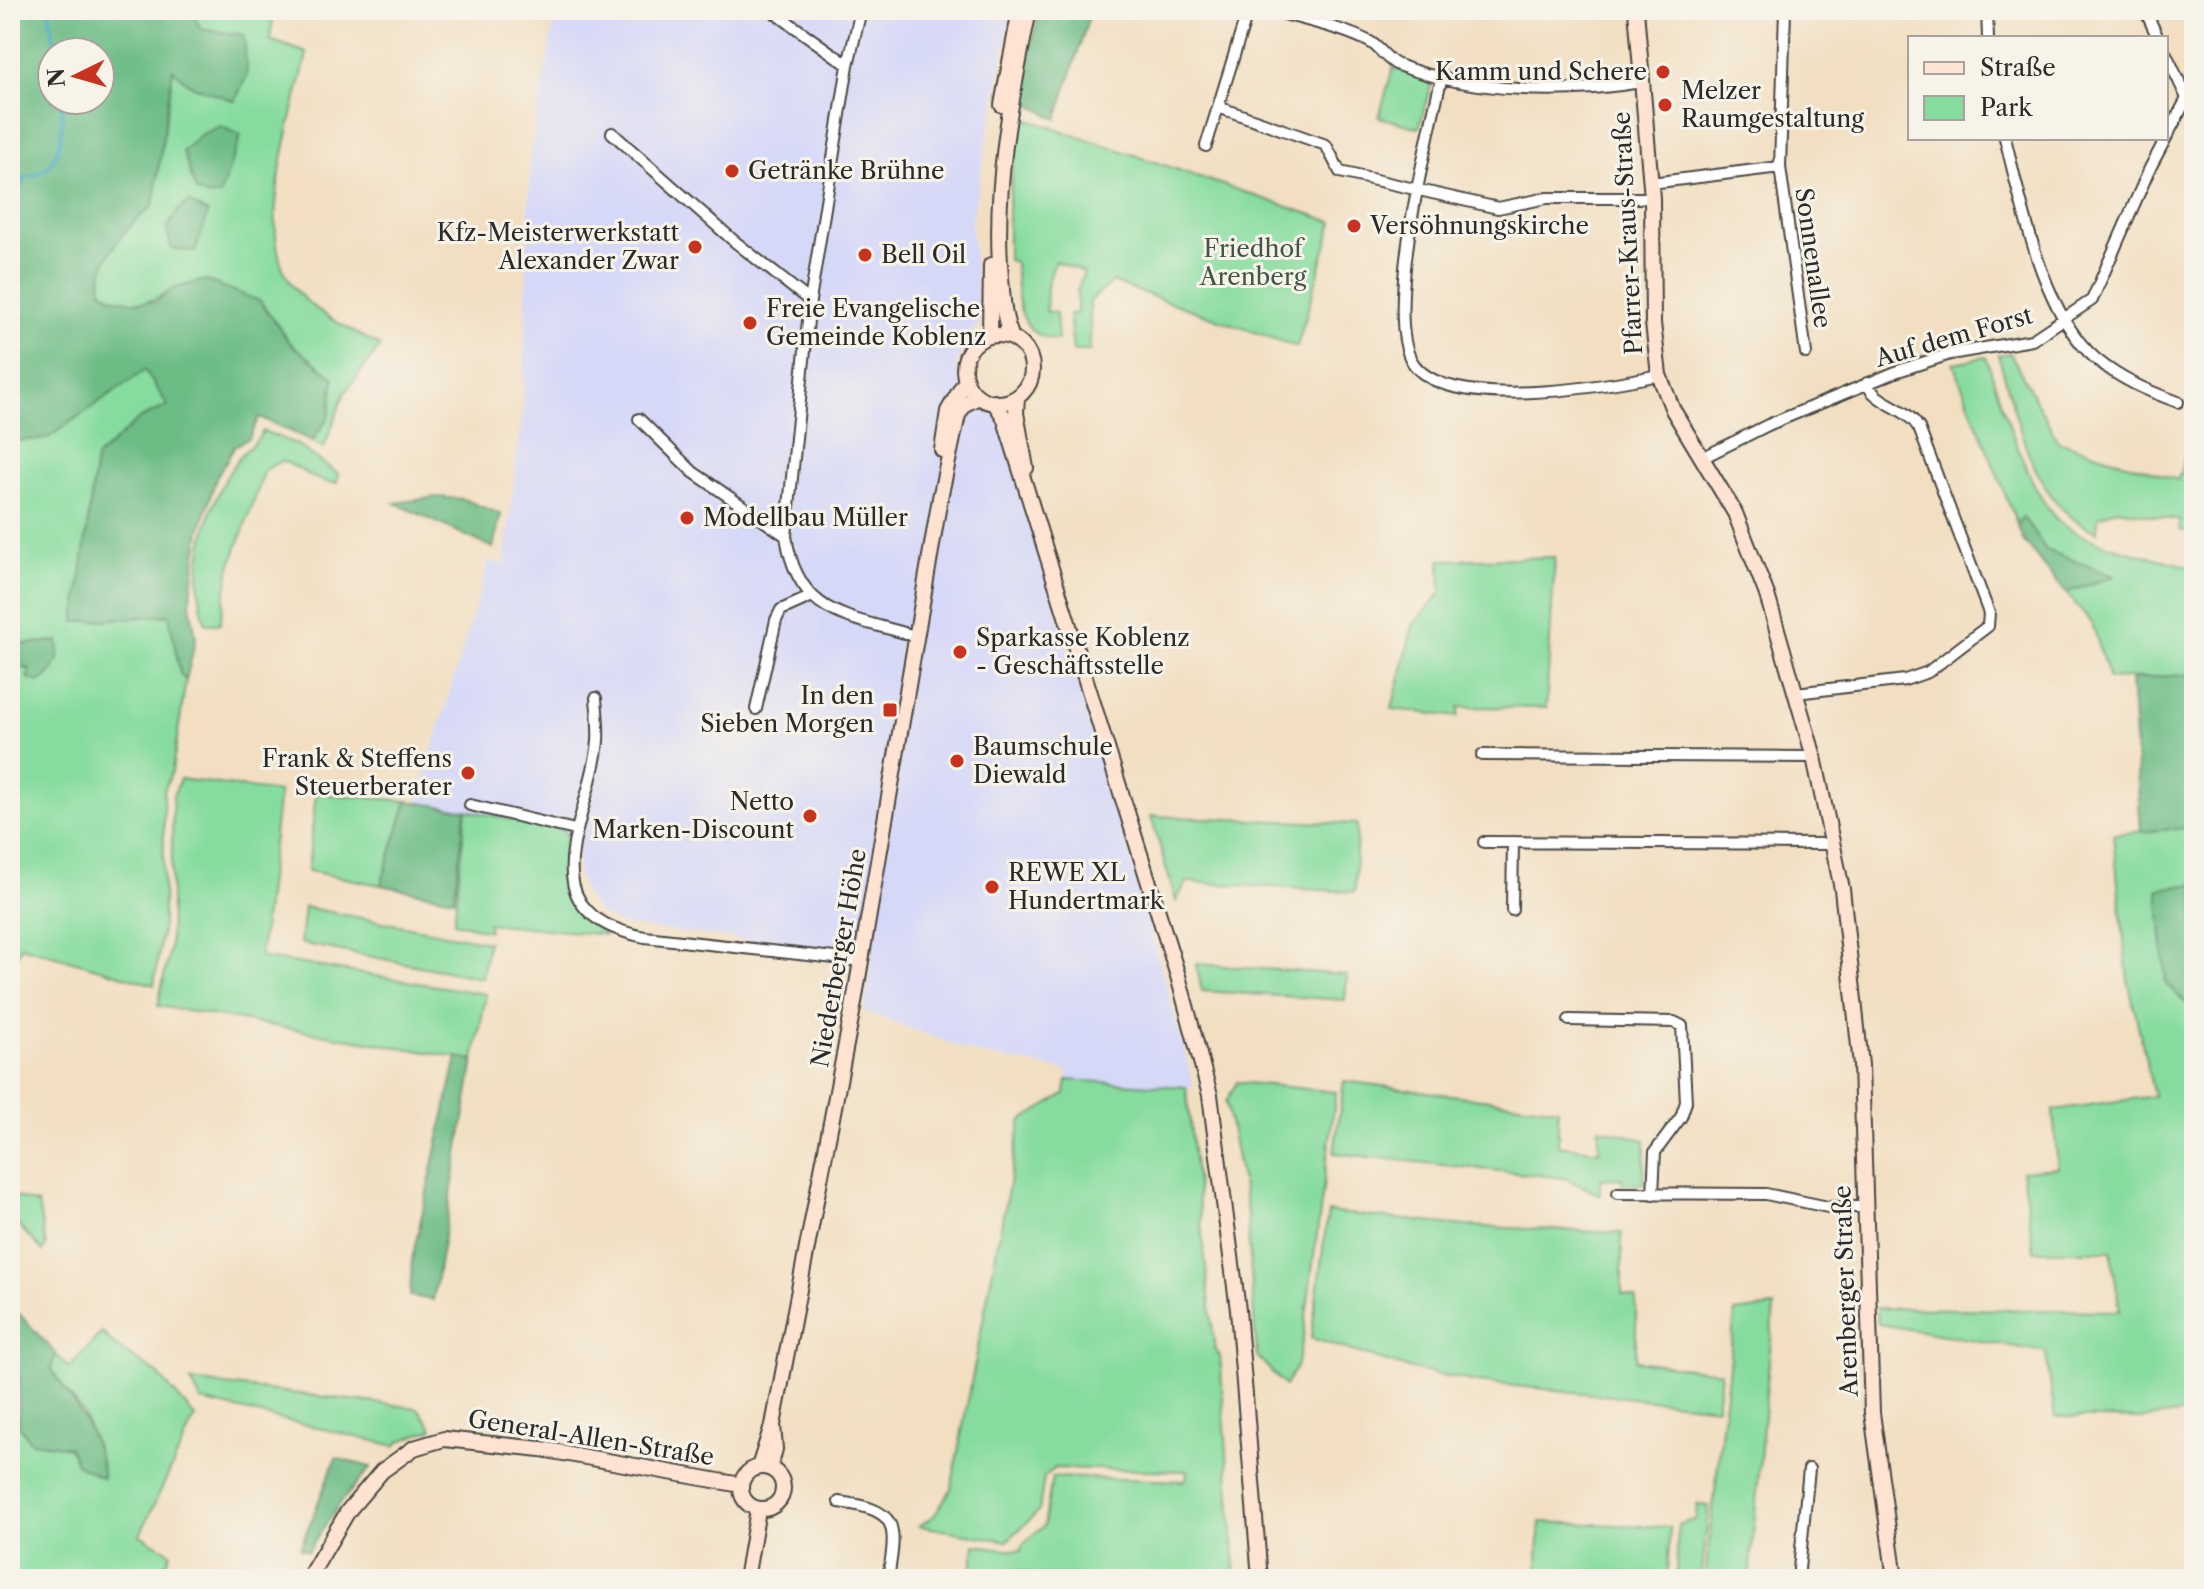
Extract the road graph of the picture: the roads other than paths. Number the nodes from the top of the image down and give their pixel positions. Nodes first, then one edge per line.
1 (771, 10) edge
2 (861, 10) edge
3 (1020, 10) edge
4 (1029, 10) edge
5 (1248, 10) edge
6 (1271, 10) edge
7 (1636, 10) edge
8 (1785, 10) edge
9 (1987, 10) edge
10 (2145, 10) edge
11 (1988, 36) edge
12 (2157, 36) edge
13 (2168, 58) edge
14 (848, 65) junction
15 (1442, 76) junction
16 (1641, 82) junction
17 (2194, 85) edge
18 (2187, 98) junction
19 (1218, 107) junction
20 (612, 133) dead end
21 (2168, 134) edge
22 (2006, 140) edge
23 (2165, 140) edge
24 (1206, 146) dead end
25 (1780, 167) junction
26 (1418, 191) junction
27 (1652, 191) junction
28 (810, 301) junction
29 (2064, 321) junction
30 (990, 336) junction
31 (1012, 338) junction
32 (1806, 353) dead end
33 (1659, 375) junction
34 (966, 380) junction
35 (1867, 383) junction
36 (979, 397) junction
37 (1017, 397) junction
38 (994, 402) junction
39 (2178, 402) dead end
40 (639, 419) dead end
41 (1704, 457) junction
42 (940, 498) junction
43 (1032, 508) junction
44 (786, 536) junction
45 (810, 597) junction
46 (918, 637) junction
47 (1796, 693) junction
48 (596, 698) dead end
49 (756, 709) dead end
50 (1482, 755) dead end
51 (1814, 757) junction
52 (470, 805) dead end
53 (575, 830) junction
54 (1484, 842) dead end
55 (1513, 842) junction
56 (1834, 844) junction
57 (1512, 910) dead end
58 (862, 961) junction
59 (1856, 1000) joint
60 (1569, 1020) dead end
61 (1618, 1193) dead end
62 (1653, 1194) junction
63 (1865, 1207) junction
64 (765, 1468) junction
65 (1809, 1469) dead end
66 (741, 1485) junction
67 (839, 1502) dead end
68 (758, 1510) junction
69 (308, 1579) edge
70 (746, 1579) edge
71 (888, 1579) edge
72 (1260, 1579) edge
73 (1798, 1579) edge
74 (1895, 1579) edge

1 - 14 street
2 - 14 street
3 - 30 street
4 - 31 street
5 - 19 street
6 - 15 street
7 - 16 street, Pfarrer-Kraus-Straße
8 - 25 street, Sonnenallee
9 - 11 street
10 - 12 street
13 - 18 street
14 - 28 street
15 - 16 street
15 - 26 street
16 - 27 street, Pfarrer-Kraus-Straße
17 - 18 street, Auf dem Forst
18 - 21 street, Auf dem Forst
19 - 24 street
19 - 26 street, Sonnenallee
20 - 28 street
22 - 29 street
23 - 29 street, Auf dem Forst
25 - 27 street, Sonnenallee
25 - 32 street, Sonnenallee
26 - 27 street, Sonnenallee
26 - 33 street
27 - 33 street, Pfarrer-Kraus-Straße
28 - 44 street
29 - 35 street, Auf dem Forst
29 - 39 street
30 - 31 street
30 - 34 street
31 - 37 street
33 - 41 street, Pfarrer-Kraus-Straße
34 - 36 street
34 - 42 street, Niederberger Höhe
35 - 41 street, Auf dem Forst
35 - 47 street
36 - 38 street
36 - 42 street, Niederberger Höhe
37 - 38 street
37 - 43 street
38 - 43 street
40 - 44 street
41 - 47 street, Pfarrer-Kraus-Straße
42 - 46 street, Niederberger Höhe
43 - 72 street
44 - 45 street
45 - 46 street
45 - 49 street
46 - 58 street, Niederberger Höhe
47 - 51 street, Pfarrer-Kraus-Straße
48 - 53 street
50 - 51 street
51 - 56 street, Pfarrer-Kraus-Straße
52 - 53 street
53 - 58 street
54 - 55 street
55 - 56 street
55 - 57 street
56 - 59 street, Pfarrer-Kraus-Straße
58 - 64 street, Niederberger Höhe
59 - 63 street, Arenberger Straße
60 - 62 street
61 - 62 street
62 - 63 street
63 - 74 street, Arenberger Straße
64 - 66 street, General-Allen-Straße
64 - 68 street
65 - 73 street
66 - 68 street, General-Allen-Straße
66 - 69 street, General-Allen-Straße
67 - 71 street
68 - 70 street

